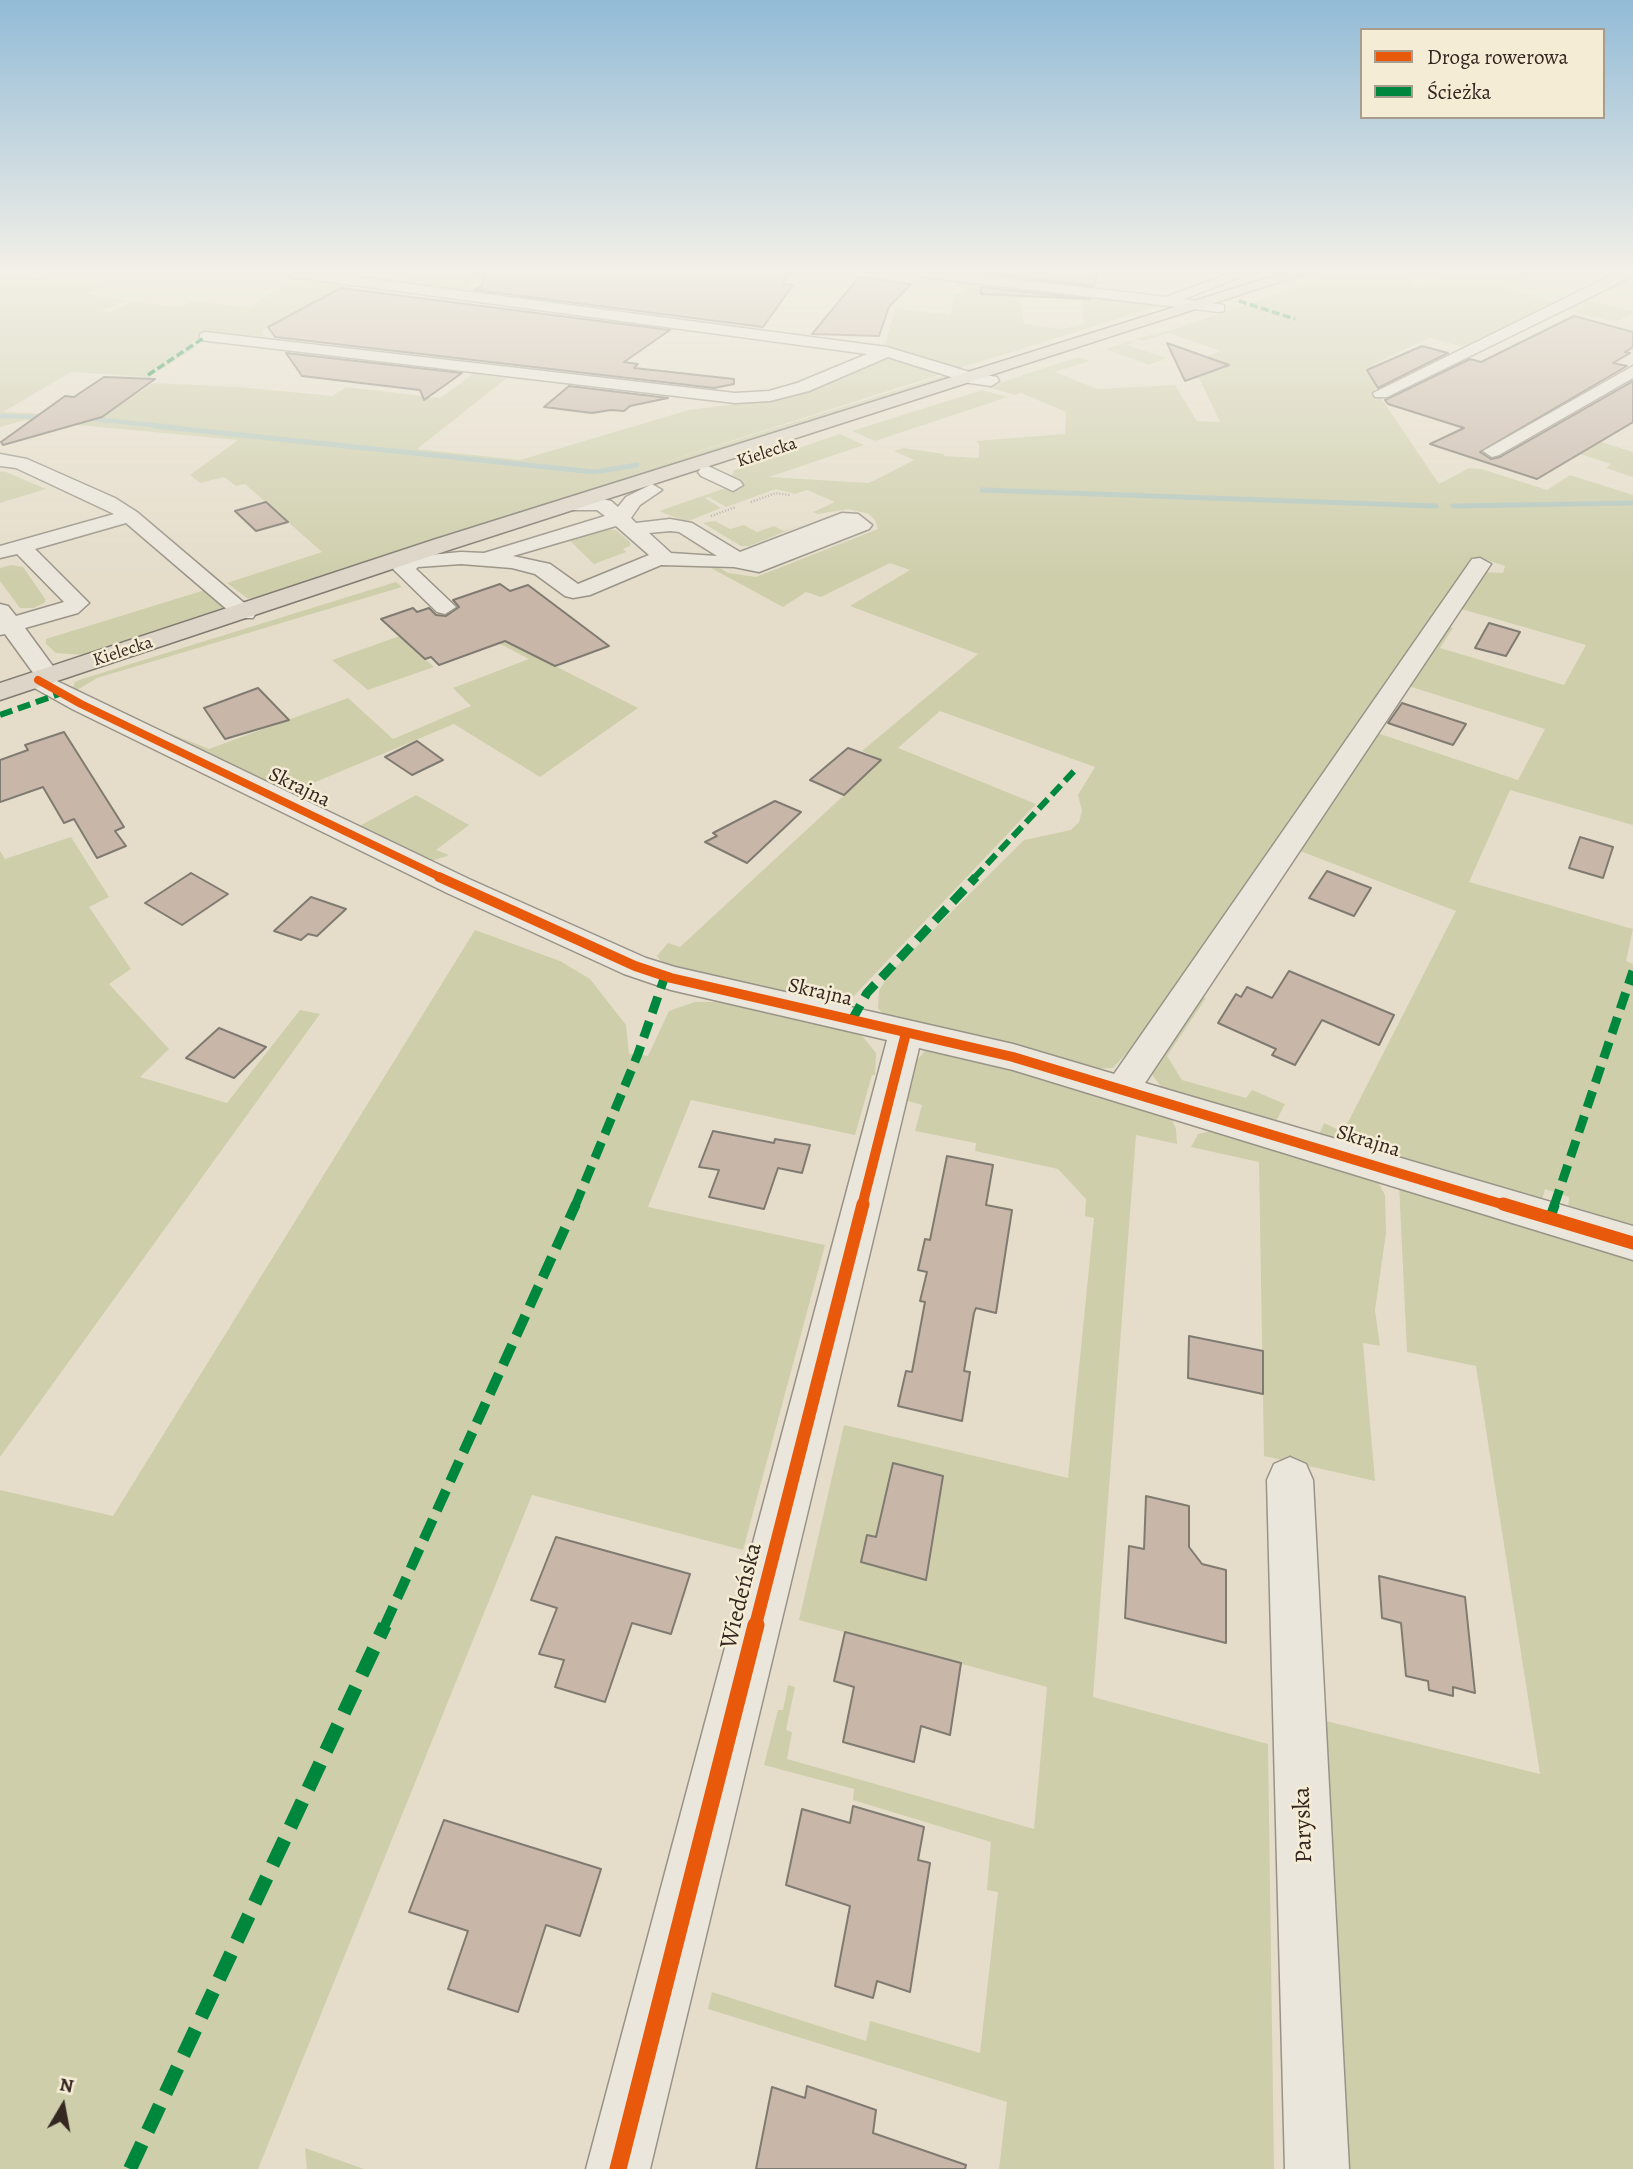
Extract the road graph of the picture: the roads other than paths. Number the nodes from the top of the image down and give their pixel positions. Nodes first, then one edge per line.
1 (528, 374) edge
2 (834, 374) edge
3 (948, 374) edge
4 (997, 374) edge
5 (1011, 374) edge
6 (1420, 374) edge
7 (1627, 374) edge
8 (966, 384) junction
9 (1381, 393) dead end
10 (1492, 451) dead end
11 (0, 460) edge
12 (708, 472) junction
13 (733, 485) dead end
14 (569, 504) junction
15 (130, 516) junction
16 (619, 517) junction
17 (527, 518) junction
18 (512, 543) junction
19 (10, 549) edge
20 (461, 558) junction
21 (423, 559) junction
22 (662, 559) junction
23 (738, 560) junction
24 (1480, 564) dead end
25 (542, 569) junction
26 (445, 607) dead end
27 (246, 613) junction
28 (4, 621) edge
29 (43, 678) junction
30 (0, 692) edge
31 (906, 1032) junction
32 (1122, 1088) junction
33 (1633, 1243) edge
34 (1290, 1480) dead end
35 (618, 2169) edge
36 (1317, 2169) edge

1 - 2 street
3 - 8 street
4 - 8 main road, Kielecka
5 - 8 main road, Kielecka
6 - 9 street
7 - 10 street
8 - 12 main road, Kielecka
8 - 14 main road, Kielecka
11 - 15 street
12 - 13 street
12 - 16 main road, Kielecka
14 - 16 street
14 - 17 main road, Kielecka
15 - 19 street
15 - 27 street
16 - 18 main road, Kielecka
16 - 22 street
16 - 23 street
17 - 18 street
17 - 21 main road, Kielecka
18 - 20 street
18 - 21 main road, Kielecka
18 - 25 street
19 - 28 street
20 - 21 street
20 - 25 street
21 - 26 street
21 - 27 main road, Kielecka
21 - 27 main road, Kielecka
22 - 23 street
22 - 25 street
23 - 23 street
24 - 32 street
27 - 29 main road, Kielecka
28 - 29 street
29 - 30 main road, Kielecka
29 - 31 street, Skrajna
31 - 32 street, Skrajna
31 - 35 street, Wiedeńska
32 - 33 street, Skrajna
34 - 36 street, Paryska

